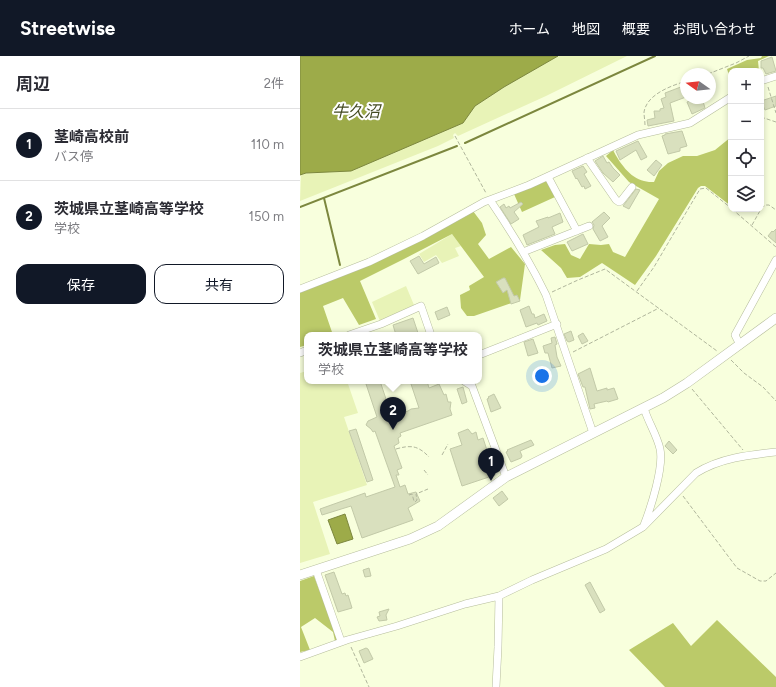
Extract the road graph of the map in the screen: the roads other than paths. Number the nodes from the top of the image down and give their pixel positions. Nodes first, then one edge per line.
1 (776, 76) edge
2 (764, 80) edge
3 (728, 99) edge
4 (587, 158) junction
5 (548, 177) junction
6 (632, 186) dead end
7 (490, 200) junction
8 (589, 226) dead end
9 (577, 231) junction
10 (524, 252) junction
11 (776, 260) edge
12 (300, 289) edge
13 (776, 318) edge
14 (557, 324) junction
15 (358, 332) edge
16 (430, 332) edge
17 (740, 345) junction
18 (482, 354) edge
19 (469, 384) edge
20 (644, 408) junction
21 (593, 433) junction
22 (776, 452) edge
23 (506, 477) junction
24 (643, 527) junction
25 (316, 570) junction
26 (300, 575) edge
27 (499, 596) junction
28 (344, 641) junction
29 (300, 657) edge
30 (496, 687) edge

1 - 2 street
3 - 4 street
4 - 5 street
4 - 6 street
5 - 7 street
5 - 9 street
7 - 10 street
7 - 12 street
8 - 9 street
9 - 10 street
10 - 14 street
11 - 17 street
13 - 17 street
14 - 18 street
14 - 21 street
15 - 16 street
17 - 20 street
19 - 23 street
20 - 21 street
20 - 24 street
21 - 23 street
22 - 24 street
23 - 25 street
24 - 27 street
25 - 26 street
25 - 28 street
27 - 28 street
27 - 30 street
28 - 29 street

